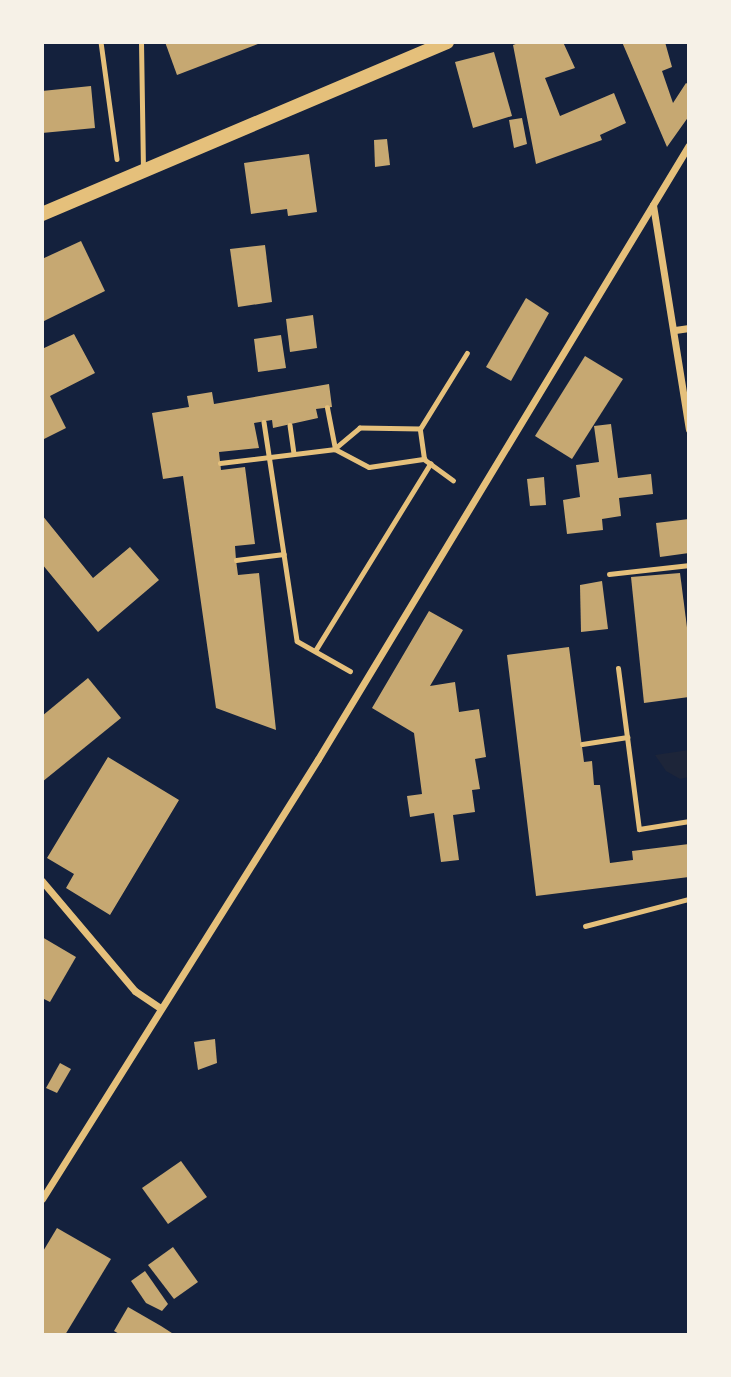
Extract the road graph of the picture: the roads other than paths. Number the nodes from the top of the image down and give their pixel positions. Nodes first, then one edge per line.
1 (141, 42) edge
2 (447, 42) edge
3 (689, 145) edge
4 (143, 168) junction
5 (653, 204) junction
6 (42, 214) edge
7 (689, 327) edge
8 (674, 330) junction
9 (689, 429) edge
10 (618, 668) dead end
11 (627, 737) junction
12 (582, 744) dead end
13 (689, 821) edge
14 (42, 881) edge
15 (160, 1009) junction
16 (42, 1199) edge

1 - 4 lane
2 - 4 main road
3 - 5 street
4 - 6 main road
5 - 8 street
5 - 15 street
7 - 8 street
8 - 9 street
10 - 11 lane
11 - 12 lane
11 - 13 lane
14 - 15 street
15 - 16 street

